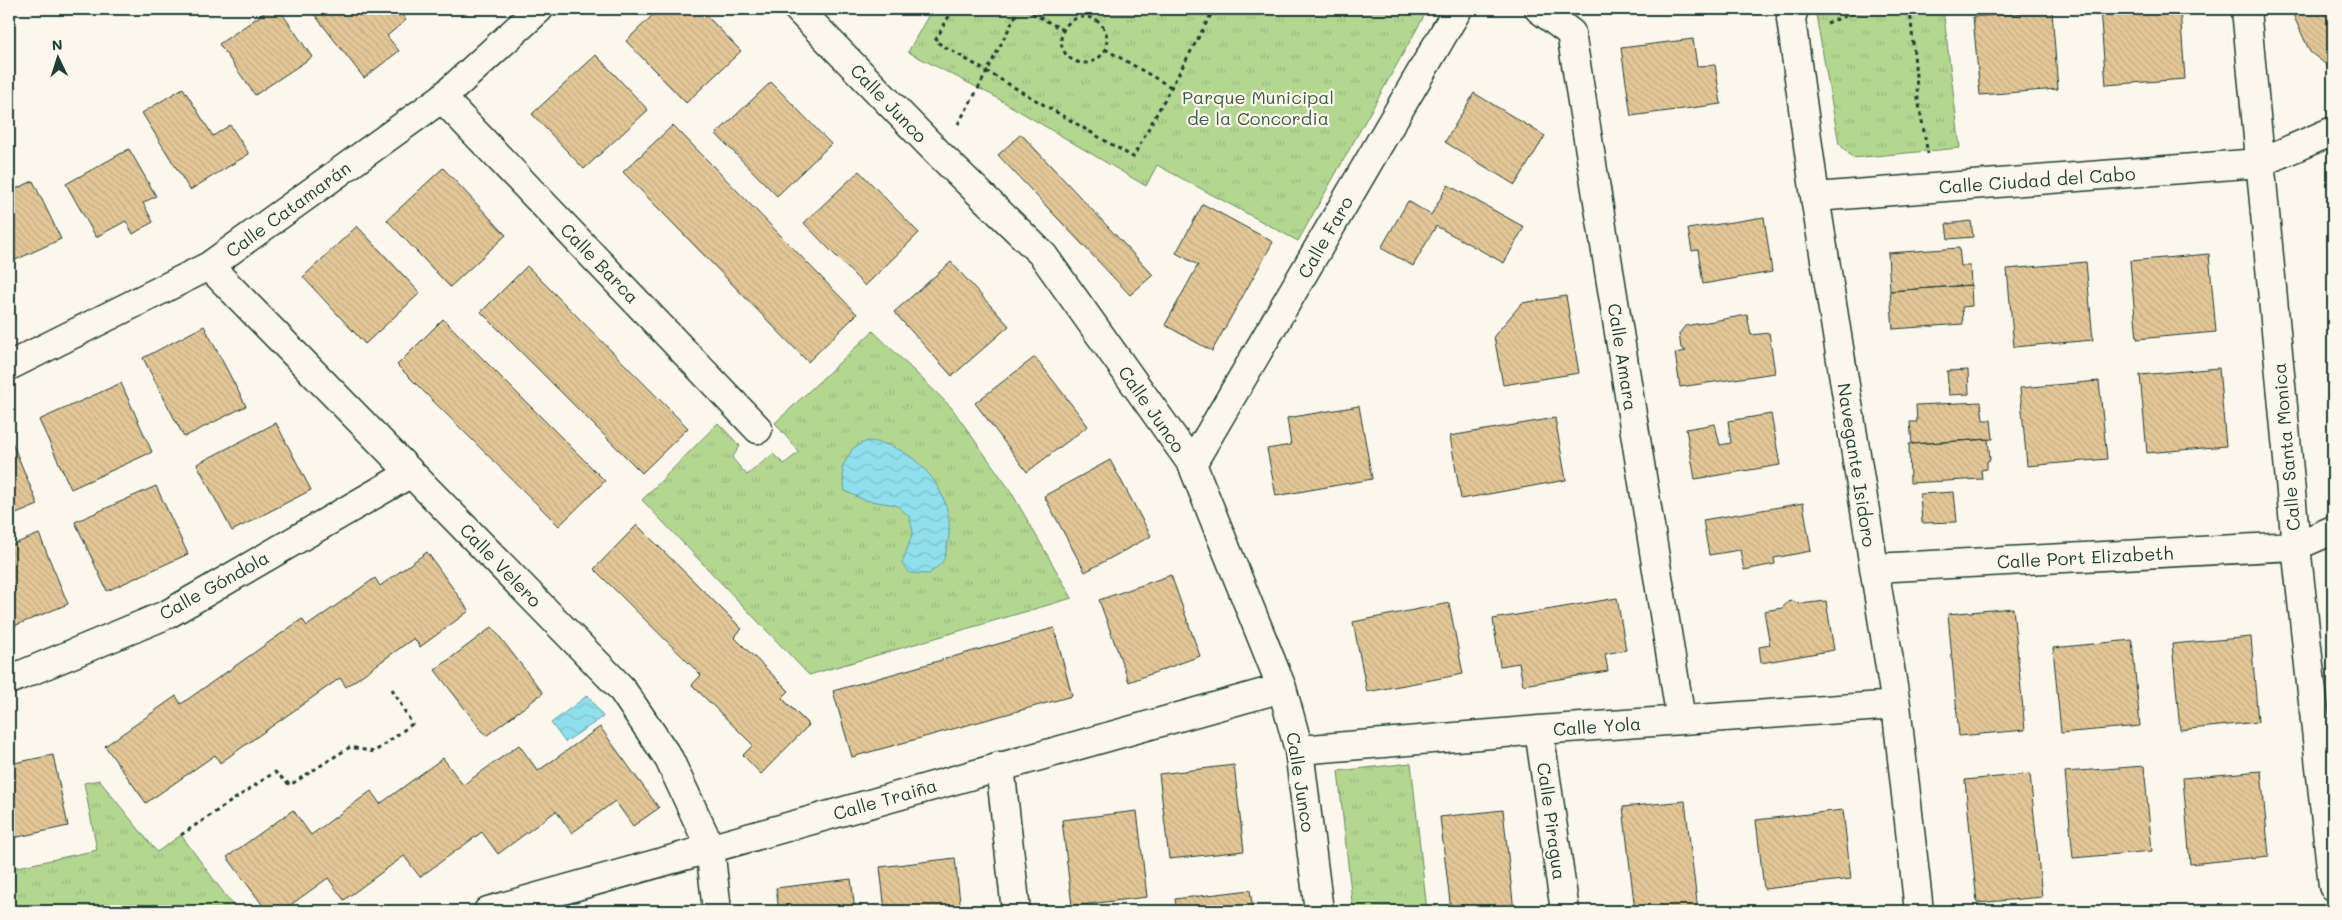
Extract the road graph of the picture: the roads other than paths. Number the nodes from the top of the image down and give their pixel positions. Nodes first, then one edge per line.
1 (539, 9) edge
2 (798, 9) edge
3 (1458, 9) edge
4 (1539, 9) edge
5 (2246, 9) edge
6 (1792, 14) edge
7 (442, 98) junction
8 (2333, 131) edge
9 (2259, 163) junction
10 (1815, 196) junction
11 (209, 266) junction
12 (9, 366) edge
13 (758, 429) dead end
14 (1192, 464) junction
15 (411, 473) junction
16 (2333, 530) edge
17 (2296, 546) junction
18 (1874, 568) junction
19 (9, 680) edge
20 (1282, 688) junction
21 (1896, 705) junction
22 (1681, 720) junction
23 (1539, 730) junction
24 (1299, 750) junction
25 (1000, 766) junction
26 (710, 847) junction
27 (2333, 886) edge
28 (488, 911) edge
29 (717, 911) edge
30 (1016, 911) edge
31 (1319, 911) edge
32 (1564, 911) edge
33 (1919, 911) edge

1 - 7 street, Calle Catamarán
2 - 14 street, Calle Junco
3 - 14 street, Calle Faro
4 - 22 street, Calle Amara
5 - 9 street, Calle Santa Monica
6 - 10 street, Navegante Isidoro
7 - 11 street, Calle Catamarán
7 - 13 street, Calle Barca
8 - 9 street, Calle Ciudad del Cabo
9 - 10 street, Calle Ciudad del Cabo
9 - 17 street, Calle Santa Monica
10 - 18 street, Navegante Isidoro
11 - 12 street, Calle Catamarán
11 - 15 street, Calle Velero
14 - 20 street, Calle Junco
15 - 19 street, Calle Góndola
15 - 26 street, Calle Velero
16 - 17 street
17 - 18 street, Calle Port Elizabeth
17 - 27 street, Calle Santa Monica
18 - 21 street, Navegante Isidoro
20 - 24 street, Calle Junco
20 - 25 street, Calle Traiña
21 - 22 street, Calle Yola
21 - 33 street, Navegante Isidoro
22 - 23 street, Calle Yola
23 - 24 street, Calle Yola
23 - 32 street, Calle Piragua
24 - 31 street, Calle Junco
25 - 26 street, Calle Traiña
25 - 30 street
26 - 28 street, Calle Traiña
26 - 29 street, Calle Velero

